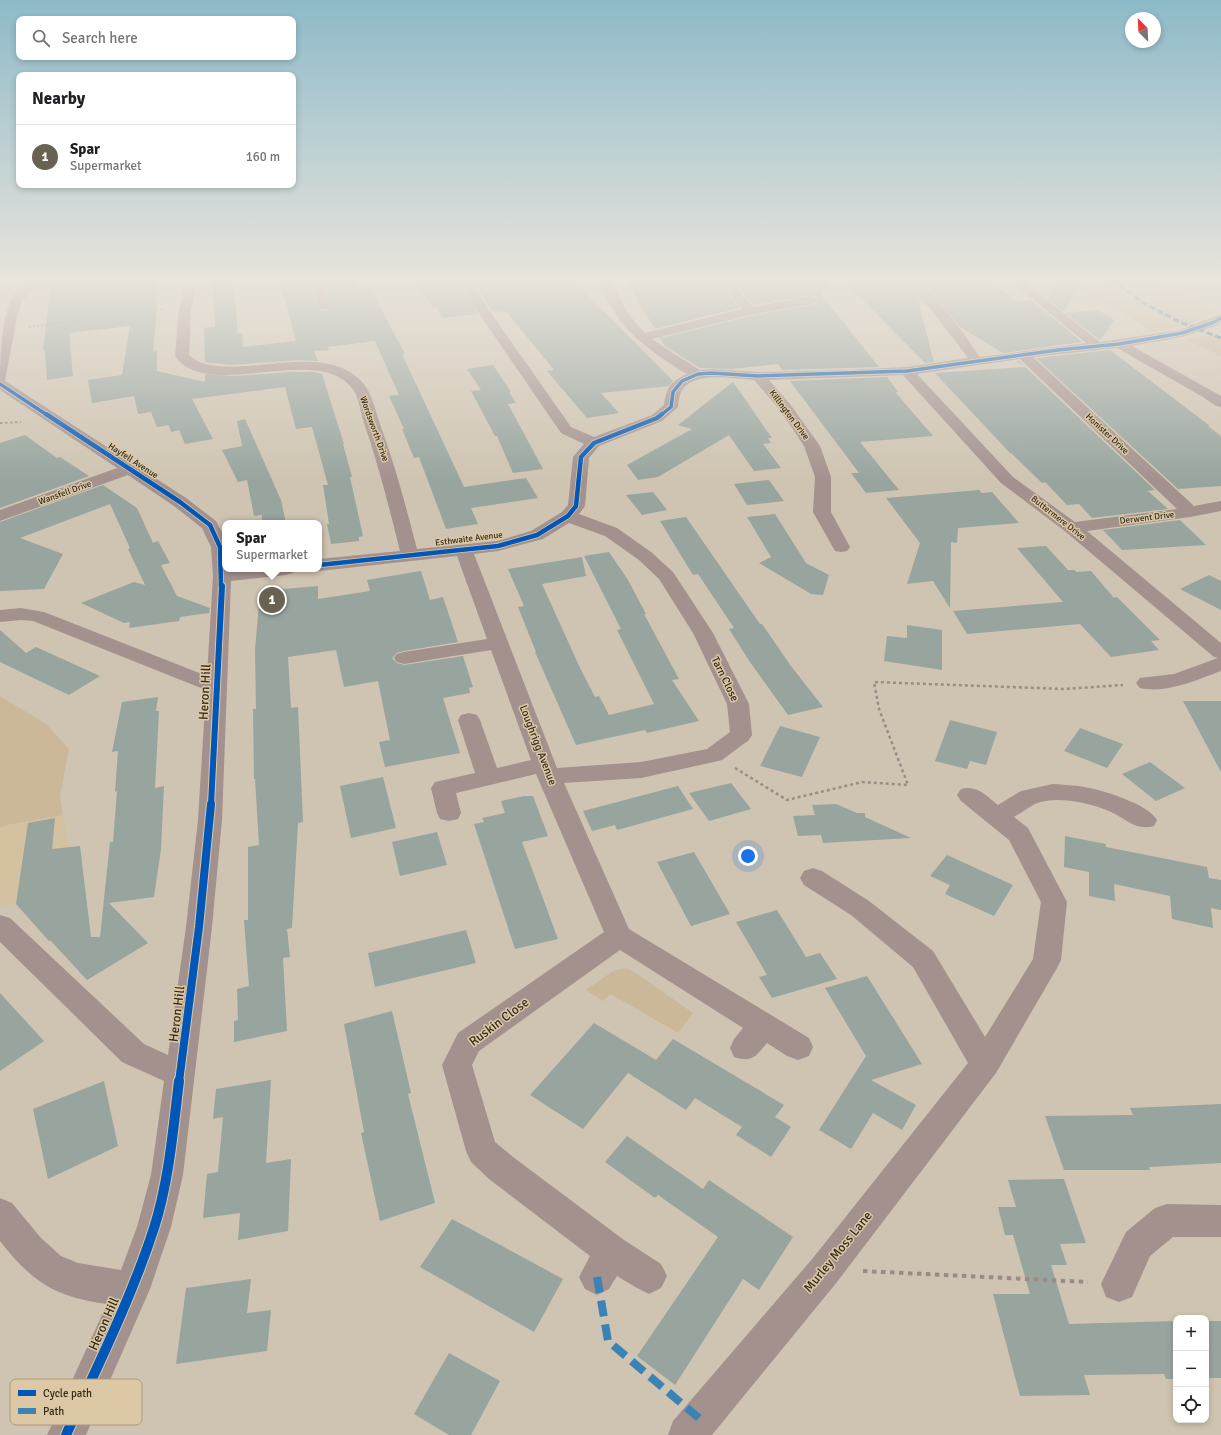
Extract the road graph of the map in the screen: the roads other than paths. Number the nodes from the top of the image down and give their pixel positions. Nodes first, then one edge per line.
1 (4, 347) edge
2 (183, 347) edge
3 (508, 347) edge
4 (656, 347) edge
5 (967, 347) edge
6 (1089, 347) edge
7 (1124, 347) edge
8 (1023, 355) junction
9 (977, 362) junction
10 (906, 371) junction
11 (698, 374) junction
12 (758, 376) junction
13 (0, 379) edge
14 (0, 384) edge
15 (1221, 403) edge
16 (594, 443) junction
17 (129, 469) junction
18 (1221, 506) edge
19 (1190, 512) junction
20 (0, 516) edge
21 (568, 516) junction
22 (1072, 528) junction
23 (841, 547) dead end
24 (464, 551) junction
25 (410, 554) junction
26 (322, 565) edge
27 (259, 572) edge
28 (222, 576) junction
29 (0, 616) edge
30 (499, 643) junction
31 (1221, 653) edge
32 (404, 658) dead end
33 (1221, 664) edge
34 (1147, 683) road end
35 (216, 687) junction
36 (469, 720) dead end
37 (547, 770) junction
38 (488, 776) junction
39 (969, 795) dead end
40 (449, 813) dead end
41 (997, 817) junction
42 (1145, 820) dead end
43 (813, 878) dead end
44 (0, 925) edge
45 (619, 936) junction
46 (763, 1025) junction
47 (798, 1046) dead end
48 (745, 1048) dead end
49 (985, 1064) junction
50 (180, 1075) junction
51 (0, 1214) edge
52 (1221, 1221) edge
53 (649, 1276) dead end
54 (1119, 1284) road end
55 (132, 1289) junction
56 (91, 1379) edge
57 (71, 1425) edge
58 (66, 1435) edge
59 (687, 1435) edge

1 - 13 street
2 - 25 street, Wordsworth Drive
3 - 16 street
4 - 11 street
5 - 9 street
6 - 8 street
7 - 15 street
8 - 9 street
8 - 19 street, Honister Drive
9 - 10 street
10 - 12 street
10 - 22 street, Buttermere Drive
11 - 12 street
11 - 16 street
12 - 23 street, Killington Drive
14 - 17 street, Hayfell Avenue
16 - 21 street
17 - 20 street, Wansfell Drive
17 - 28 street, Hayfell Avenue
18 - 19 street, Derwent Drive
19 - 22 street, Derwent Drive
21 - 24 street, Esthwaite Avenue
21 - 37 street, Tarn Close
22 - 31 street, Buttermere Drive
24 - 25 street, Esthwaite Avenue
24 - 30 street, Loughrigg Avenue
25 - 26 street, Esthwaite Avenue
27 - 28 street
28 - 35 street, Heron Hill
29 - 35 street, Heron Hill
30 - 32 street
30 - 37 street, Loughrigg Avenue
33 - 34 street
35 - 50 street, Heron Hill
36 - 38 street
37 - 38 street, Tarn Close
37 - 45 street, Loughrigg Avenue
38 - 40 street, Tarn Close
39 - 41 street, Murley Moss Lane
41 - 42 street
41 - 49 street, Murley Moss Lane
43 - 49 street
44 - 50 street
45 - 46 street
45 - 53 street, Ruskin Close
46 - 47 street
46 - 48 street
49 - 59 street, Murley Moss Lane
50 - 55 street, Heron Hill
51 - 55 street, Heron Hill
52 - 54 street
55 - 56 street, Heron Hill
57 - 58 street, Heron Hill

